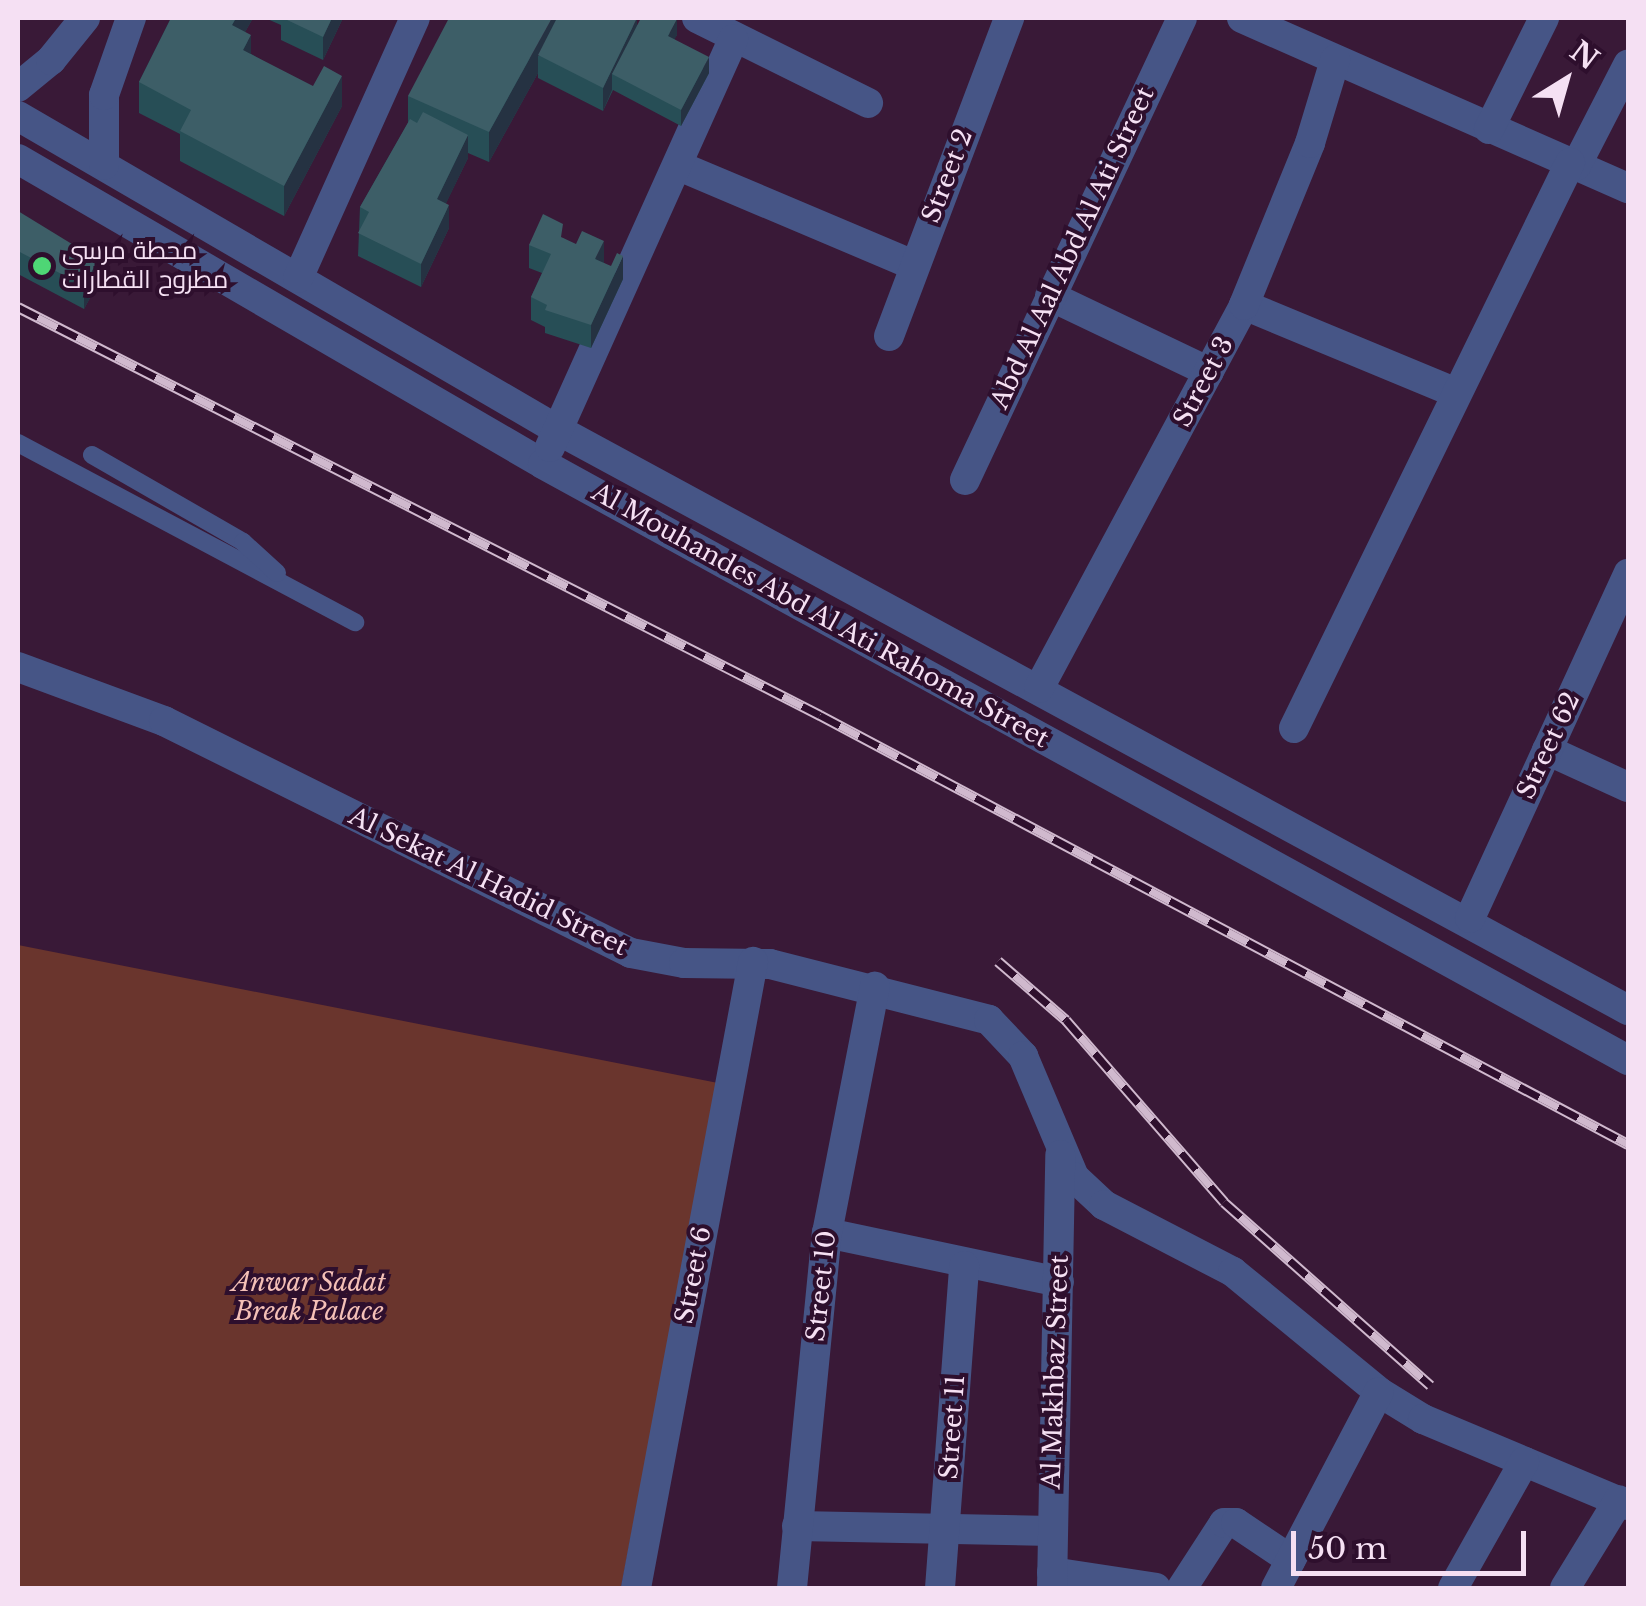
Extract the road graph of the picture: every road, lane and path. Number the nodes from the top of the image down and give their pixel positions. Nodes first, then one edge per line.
1 (85, 18) edge
2 (131, 18) edge
3 (415, 18) edge
4 (697, 18) edge
5 (1009, 18) edge
6 (1182, 18) edge
7 (1242, 18) edge
8 (1544, 18) edge
9 (733, 39) junction
10 (1335, 60) junction
11 (1628, 65) edge
12 (18, 86) edge
13 (868, 104) dead end
14 (18, 116) edge
15 (1489, 128) junction
16 (18, 159) edge
17 (1573, 164) junction
18 (104, 165) junction
19 (679, 166) junction
20 (1628, 188) edge
21 (913, 265) junction
22 (298, 278) junction
23 (1050, 296) junction
24 (1244, 305) junction
25 (888, 336) dead end
26 (1210, 372) junction
27 (1454, 392) junction
28 (558, 430) junction
29 (18, 443) edge
30 (92, 455) dead end
31 (543, 464) junction
32 (965, 480) dead end
33 (1628, 574) edge
34 (300, 593) junction
35 (355, 622) dead end
36 (1615, 638) edge
37 (18, 667) edge
38 (1038, 688) junction
39 (1294, 728) dead end
40 (1548, 750) junction
41 (1628, 787) edge
42 (1470, 918) junction
43 (753, 962) junction
44 (875, 987) junction
45 (1628, 1010) edge
46 (1628, 1060) edge
47 (1060, 1155) junction
48 (827, 1234) junction
49 (964, 1266) junction
50 (1059, 1282) junction
51 (1379, 1392) junction
52 (1524, 1462) junction
53 (1624, 1503) edge
54 (797, 1526) junction
55 (1052, 1531) junction
56 (945, 1534) junction
57 (1291, 1560) junction
58 (1052, 1580) edge
59 (1459, 1587) edge
60 (636, 1588) edge
61 (792, 1588) edge
62 (940, 1588) edge
63 (1156, 1588) edge
64 (1182, 1588) edge
65 (1276, 1588) edge
66 (1565, 1588) edge

1 - 12 street
2 - 18 street
3 - 22 street
4 - 9 street
5 - 21 street, Street 2
6 - 23 street, Abd Al Aal Abd Al Ati Street
7 - 10 street
8 - 15 street
9 - 13 street
9 - 19 street
10 - 15 street
10 - 24 street, Street 3
11 - 17 street
14 - 18 street, Al Mouhandes Abd Al Ati Rahoma Street
15 - 17 street
16 - 31 street, Al Mouhandes Abd Al Ati Rahoma Street
17 - 20 street
17 - 27 street
18 - 22 street, Al Mouhandes Abd Al Ati Rahoma Street
19 - 21 street
19 - 28 street
21 - 25 street, Street 2
22 - 28 street, Al Mouhandes Abd Al Ati Rahoma Street
23 - 26 street
23 - 32 street, Abd Al Aal Abd Al Ati Street
24 - 26 street, Street 3
24 - 27 street
26 - 38 street, Street 3
27 - 39 street
28 - 31 street
28 - 38 street, Al Mouhandes Abd Al Ati Rahoma Street
29 - 34 lane
30 - 34 lane
31 - 46 street, Al Mouhandes Abd Al Ati Rahoma Street
33 - 36 street, Street 62
34 - 35 lane
36 - 40 street, Street 62
37 - 43 street, Al Sekat Al Hadid Street
38 - 42 street, Al Mouhandes Abd Al Ati Rahoma Street
40 - 41 street
40 - 42 street, Street 62
42 - 45 street, Al Mouhandes Abd Al Ati Rahoma Street
43 - 44 street, Al Sekat Al Hadid Street
43 - 60 street, Street 6
44 - 47 street, Al Sekat Al Hadid Street
44 - 48 street, Street 10
47 - 50 street, Al Makhbaz Street
47 - 51 street, Al Sekat Al Hadid Street
48 - 49 street
48 - 54 street, Street 10
49 - 50 street
49 - 56 street, Street 11
50 - 55 street, Al Makhbaz Street
51 - 52 street, Al Sekat Al Hadid Street
51 - 57 street
52 - 53 street, Al Sekat Al Hadid Street
52 - 59 street
53 - 66 street
54 - 56 street
54 - 61 street, Street 10
55 - 56 street
55 - 58 street, Al Makhbaz Street
56 - 62 street, Street 11
57 - 64 street
57 - 65 street
58 - 63 street

